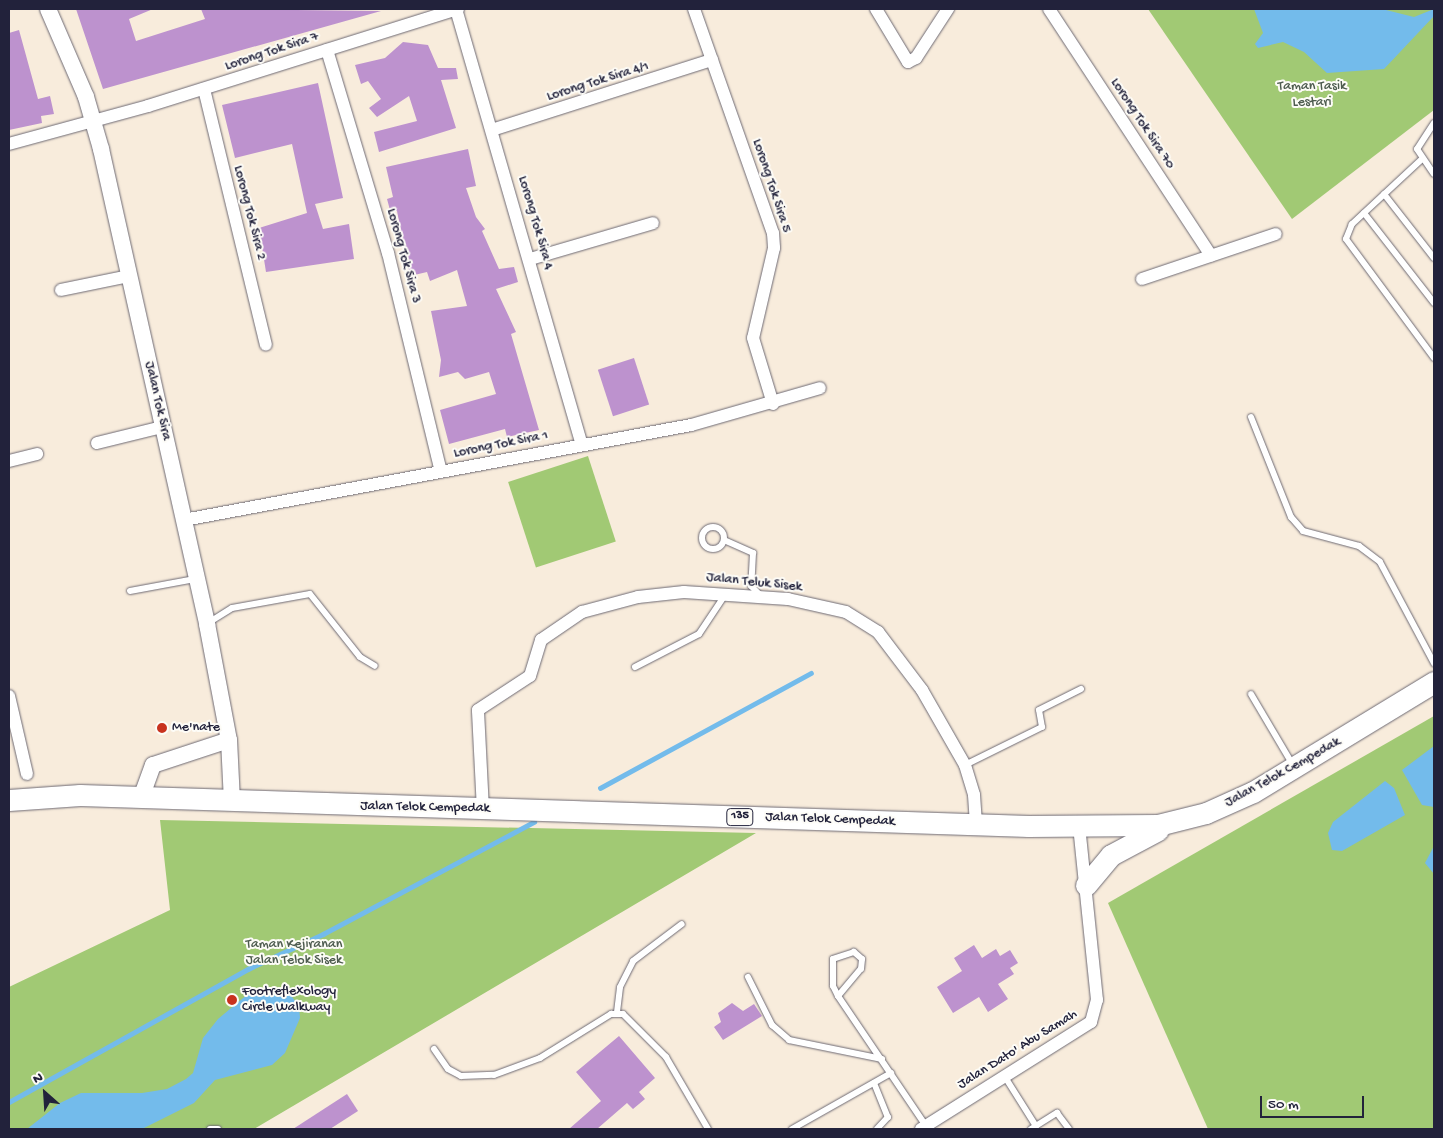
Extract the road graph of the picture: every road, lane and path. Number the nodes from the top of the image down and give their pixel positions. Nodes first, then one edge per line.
1 (48, 9) edge
2 (457, 9) edge
3 (694, 9) edge
4 (876, 9) edge
5 (948, 9) edge
6 (1049, 9) edge
7 (327, 50) junction
8 (712, 60) junction
9 (204, 89) junction
10 (94, 121) junction
11 (1434, 123) edge
12 (492, 130) junction
13 (9, 144) edge
14 (1422, 160) junction
15 (1434, 174) edge
16 (1384, 194) junction
17 (1364, 213) junction
18 (653, 224) dead end
19 (1276, 234) dead end
20 (1211, 256) junction
21 (1434, 258) edge
22 (530, 259) junction
23 (129, 276) junction
24 (1142, 279) dead end
25 (61, 290) dead end
26 (1434, 304) edge
27 (266, 345) dead end
28 (1434, 358) edge
29 (820, 388) dead end
30 (773, 404) junction
31 (1251, 417) dead end
32 (162, 427) junction
33 (96, 443) dead end
34 (582, 445) junction
35 (37, 454) dead end
36 (9, 461) edge
37 (442, 472) junction
38 (184, 520) junction
39 (724, 540) dead end
40 (197, 579) junction
41 (130, 591) dead end
42 (726, 594) junction
43 (761, 596) junction
44 (207, 624) junction
45 (1434, 663) edge
46 (375, 666) dead end
47 (635, 667) dead end
48 (1434, 682) edge
49 (1081, 689) dead end
50 (1251, 694) dead end
51 (9, 696) edge
52 (229, 740) junction
53 (965, 765) junction
54 (1295, 768) junction
55 (27, 774) dead end
56 (141, 798) junction
57 (9, 800) edge
58 (232, 801) junction
59 (483, 810) junction
60 (1182, 821) junction
61 (976, 824) junction
62 (1079, 826) junction
63 (1086, 885) junction
64 (682, 924) dead end
65 (748, 977) dead end
66 (838, 996) junction
67 (617, 1012) junction
68 (434, 1049) dead end
69 (882, 1059) junction
70 (891, 1073) junction
71 (1006, 1078) junction
72 (874, 1083) junction
73 (924, 1128) edge
74 (1033, 1128) edge
75 (210, 1129) edge
76 (218, 1129) edge
77 (708, 1129) edge
78 (792, 1129) edge
79 (877, 1129) edge
80 (1069, 1129) edge

1 - 10 street, Jalan Tok Sira
2 - 7 street, Lorong Tok Sira 7
2 - 12 street, Lorong Tok Sira 4
3 - 8 street, Lorong Tok Sira 5
4 - 5 street
6 - 20 street, Lorong Tok Sira 70
7 - 9 street, Lorong Tok Sira 7
7 - 37 street, Lorong Tok Sira 3
8 - 12 street, Lorong Tok Sira 4/1
8 - 30 street, Lorong Tok Sira 5
9 - 10 street, Lorong Tok Sira 7
9 - 27 street, Lorong Tok Sira 2
10 - 13 street, Lorong Tok Sira 7
10 - 23 street, Jalan Tok Sira
11 - 14 lane
12 - 22 street, Lorong Tok Sira 4
14 - 15 lane
14 - 16 lane
16 - 17 lane
16 - 21 lane
17 - 26 lane
17 - 28 lane
18 - 22 street
19 - 20 street
20 - 24 street
22 - 34 street, Lorong Tok Sira 4
23 - 25 street
23 - 32 street, Jalan Tok Sira
29 - 30 street, Lorong Tok Sira 1
30 - 34 street, Lorong Tok Sira 1
31 - 45 lane
32 - 33 street
32 - 38 street, Jalan Tok Sira
34 - 37 street, Lorong Tok Sira 1
35 - 36 street
37 - 38 street, Lorong Tok Sira 1
38 - 40 street, Jalan Tok Sira
39 - 43 lane
40 - 41 lane
40 - 44 street, Jalan Tok Sira
42 - 43 street, Jalan Teluk Sisek
42 - 47 lane
42 - 59 street, Jalan Teluk Sisek
43 - 53 street, Jalan Teluk Sisek
44 - 46 lane
44 - 52 street, Jalan Tok Sira
48 - 54 main road, Jalan Telok Cempedak / 135
49 - 53 lane
50 - 54 lane
51 - 55 street
52 - 56 street
52 - 58 street, Jalan Tok Sira
53 - 61 street, Jalan Teluk Sisek
54 - 60 main road, Jalan Telok Cempedak / 135
56 - 57 main road, Jalan Telok Cempedak / 135
56 - 58 main road, Jalan Telok Cempedak / 135
58 - 59 main road, Jalan Telok Cempedak / 135
59 - 61 main road, Jalan Telok Cempedak / 135
60 - 62 main road, Jalan Telok Cempedak / 135
60 - 63 main road
61 - 62 main road, Jalan Telok Cempedak / 135
62 - 63 street, Jalan Dato' Abu Samah
63 - 71 street, Jalan Dato' Abu Samah
64 - 67 lane
65 - 69 lane
66 - 66 lane
66 - 69 lane
67 - 68 lane
67 - 77 lane
69 - 70 lane
70 - 72 lane
70 - 73 lane
71 - 73 street, Jalan Dato' Abu Samah
71 - 74 lane
72 - 78 lane
72 - 79 lane
74 - 80 lane
75 - 76 lane

